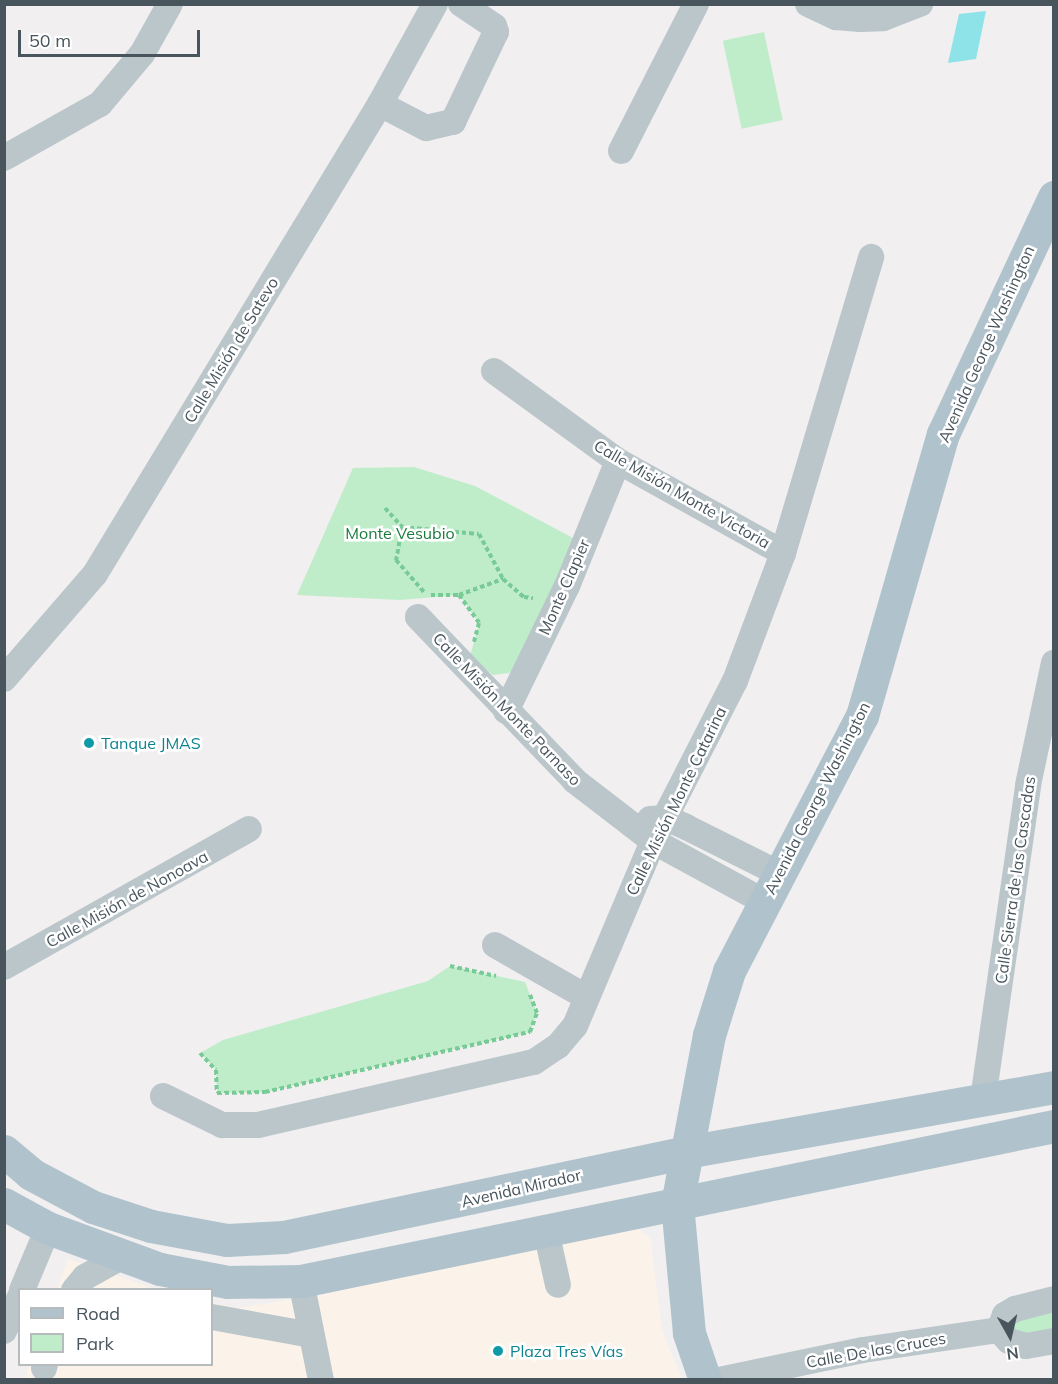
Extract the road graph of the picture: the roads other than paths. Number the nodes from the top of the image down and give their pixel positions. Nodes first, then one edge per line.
1 (170, 4) edge
2 (435, 4) edge
3 (461, 4) edge
4 (696, 4) edge
5 (808, 4) edge
6 (920, 4) edge
7 (380, 104) junction
8 (621, 151) dead end
9 (4, 158) edge
10 (1053, 196) edge
11 (871, 257) dead end
12 (494, 371) dead end
13 (618, 461) junction
14 (783, 553) junction
15 (420, 603) road end
16 (1053, 663) edge
17 (4, 679) edge
18 (506, 711) junction
19 (666, 818) junction
20 (626, 820) junction
21 (249, 830) dead end
22 (653, 842) junction
23 (772, 888) junction
24 (495, 945) dead end
25 (4, 967) edge
26 (586, 997) junction
27 (1053, 1087) edge
28 (163, 1096) dead end
29 (983, 1099) junction
30 (1053, 1126) edge
31 (4, 1150) edge
32 (686, 1152) junction
33 (4, 1204) edge
34 (677, 1204) junction
35 (48, 1228) junction
36 (546, 1230) junction
37 (123, 1256) junction
38 (301, 1281) junction
39 (558, 1285) dead end
40 (23, 1288) edge
41 (76, 1288) edge
42 (1053, 1299) edge
43 (18, 1300) edge
44 (213, 1317) edge
45 (999, 1330) junction
46 (4, 1331) edge
47 (311, 1335) junction
48 (1053, 1341) edge
49 (321, 1380) edge
50 (705, 1380) edge
51 (719, 1380) edge

1 - 9 street
2 - 7 street, Calle Misión de Satevo
3 - 7 street
4 - 8 street
5 - 6 street
7 - 17 street, Calle Misión de Satevo
10 - 23 main road, Avenida George Washington
11 - 14 street, Calle Misión Monte Catarina
12 - 13 street, Calle Misión Monte Victoria
13 - 14 street, Calle Misión Monte Victoria
13 - 18 street, Monte Clapier
14 - 19 street, Calle Misión Monte Catarina
15 - 18 street, Calle Misión Monte Parnaso
16 - 29 street, Calle Sierra de las Cascadas
18 - 20 street, Calle Misión Monte Parnaso
19 - 20 street
19 - 22 street, Calle Misión Monte Catarina
19 - 23 street
20 - 22 street, Calle Misión Monte Parnaso
21 - 25 street, Calle Misión de Nonoava
22 - 23 street, Calle Misión Monte Parnaso
22 - 26 street, Calle Misión Monte Catarina
23 - 32 main road, Avenida George Washington
24 - 26 street
26 - 28 street, Calle Misión Monte Catarina
27 - 29 main road, Avenida Mirador
29 - 32 main road, Avenida Mirador
30 - 34 main road
31 - 32 main road, Avenida Mirador
32 - 34 main road, Avenida George Washington
33 - 35 main road
34 - 36 main road
34 - 50 main road, Avenida George Washington
35 - 37 main road
35 - 40 street
36 - 38 main road
36 - 39 street
37 - 38 main road
37 - 41 street
38 - 47 street
42 - 45 street
43 - 46 street
44 - 47 street
45 - 48 street
45 - 51 street, Calle De las Cruces
47 - 49 street

